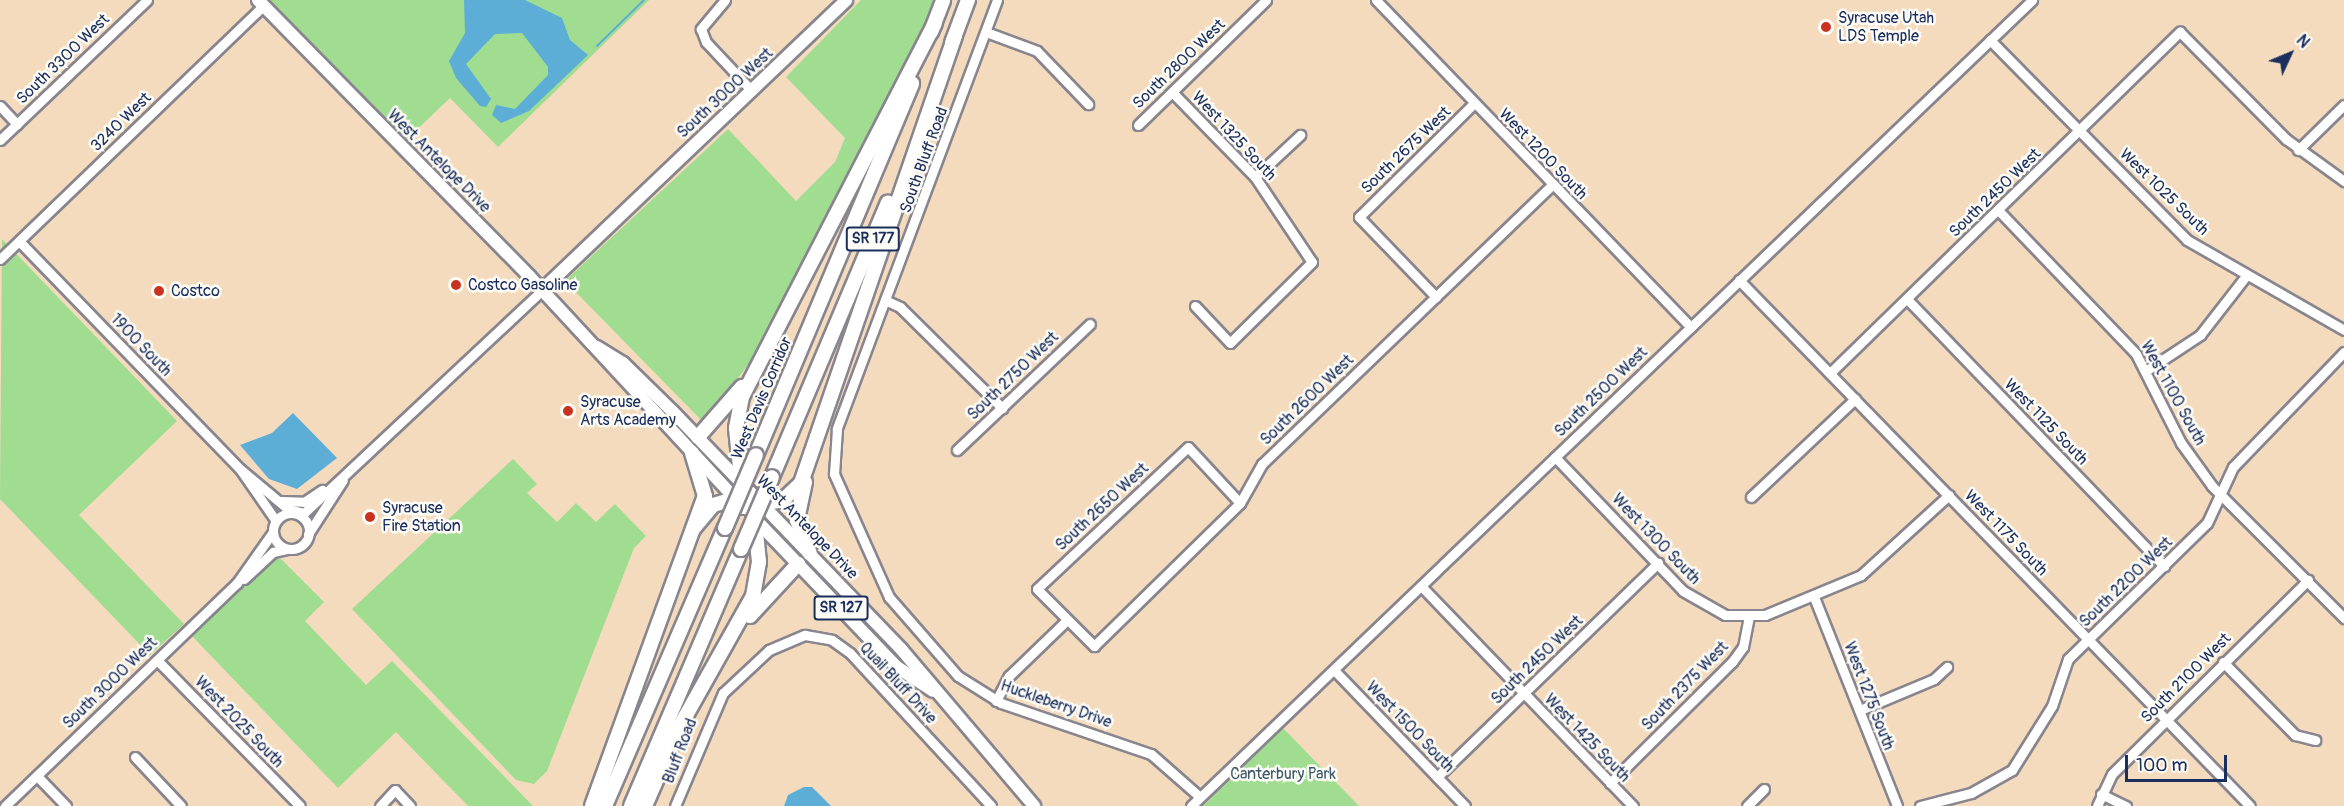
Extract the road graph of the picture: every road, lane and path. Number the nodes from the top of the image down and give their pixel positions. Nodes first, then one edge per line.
1 (147, 0) edge
2 (725, 0) edge
3 (846, 0) edge
4 (943, 0) edge
5 (968, 0) edge
6 (997, 0) edge
7 (1266, 0) edge
8 (2032, 0) edge
9 (1379, 1) edge
10 (260, 3) edge
11 (935, 23) junction
12 (986, 32) junction
13 (955, 36) junction
14 (1990, 40) junction
15 (752, 91) junction
16 (1172, 92) junction
17 (1088, 104) dead end
18 (1473, 104) junction
19 (2344, 105) edge
20 (0, 106) edge
21 (17, 124) junction
22 (1138, 124) dead end
23 (2080, 131) junction
24 (1300, 135) dead end
25 (0, 140) edge
26 (2298, 150) junction
27 (1255, 177) junction
28 (2344, 181) edge
29 (1553, 184) junction
30 (1999, 211) junction
31 (19, 241) junction
32 (0, 259) edge
33 (2246, 276) junction
34 (1740, 280) junction
35 (542, 290) junction
36 (1436, 297) junction
37 (1907, 299) junction
38 (885, 300) junction
39 (1195, 306) dead end
40 (1090, 324) dead end
41 (1691, 327) junction
42 (2344, 330) edge
43 (596, 346) junction
44 (2344, 352) edge
45 (2147, 370) junction
46 (752, 373) junction
47 (1830, 373) junction
48 (1855, 399) junction
49 (1002, 408) junction
50 (837, 429) joint
51 (698, 437) junction
52 (957, 450) dead end
53 (692, 453) junction
54 (1555, 457) junction
55 (807, 468) junction
56 (240, 469) junction
57 (344, 478) junction
58 (332, 485) junction
59 (2220, 493) junction
60 (1949, 495) junction
61 (1751, 496) dead end
62 (274, 497) junction
63 (748, 501) junction
64 (1240, 503) junction
65 (296, 514) junction
66 (276, 521) junction
67 (693, 529) junction
68 (273, 532) junction
69 (308, 534) junction
70 (287, 549) junction
71 (810, 554) junction
72 (798, 564) junction
73 (1658, 564) junction
74 (2164, 566) junction
75 (2308, 580) junction
76 (237, 583) junction
77 (1421, 586) junction
78 (1814, 597) junction
79 (1749, 617) junction
80 (2344, 618) edge
81 (1067, 620) junction
82 (2087, 640) junction
83 (720, 655) junction
84 (157, 660) junction
85 (2223, 662) junction
86 (1947, 667) dead end
87 (1334, 670) junction
88 (933, 691) junction
89 (1524, 693) junction
90 (996, 701) junction
91 (713, 708) joint
92 (1860, 710) junction
93 (2166, 719) junction
94 (2315, 740) dead end
95 (135, 757) dead end
96 (37, 776) junction
97 (1437, 777) junction
98 (1610, 783) junction
99 (1764, 789) dead end
100 (2102, 794) junction
101 (1200, 797) junction
102 (5, 806) edge
103 (66, 806) edge
104 (181, 806) edge
105 (300, 806) edge
106 (380, 806) edge
107 (410, 806) edge
108 (592, 806) edge
109 (605, 806) edge
110 (631, 806) edge
111 (645, 806) edge
112 (675, 806) edge
113 (991, 806) edge
114 (1034, 806) edge
115 (1191, 806) edge
116 (1465, 806) edge
117 (1634, 806) edge
118 (1746, 806) edge
119 (1897, 806) edge
120 (1920, 806) edge
121 (2097, 806) edge
122 (2126, 806) edge
123 (2250, 806) edge

1 - 21 street, South 3300 West
2 - 15 street
3 - 15 main road, South 3000 West
4 - 11 highway, West Davis Corridor / SR 177
5 - 13 highway, SR 177
6 - 12 street, South Bluff Road
7 - 16 street, South 2800 West
8 - 14 street, South 2500 West
9 - 18 street, West 1200 South
10 - 31 street, 3240 West
10 - 35 main road, West Antelope Drive / SR 127
11 - 46 highway
11 - 109 highway, West Davis Corridor / SR 177, bridge
12 - 17 street
12 - 38 street, South Bluff Road
13 - 55 highway
13 - 110 highway, SR 177, bridge
14 - 23 street, West 1025 South
14 - 34 street, South 2500 West
15 - 35 main road, South 3000 West
16 - 22 street, South 2800 West
16 - 27 street, West 1325 South
18 - 29 street, West 1200 South
18 - 36 street, South 2675 West
19 - 26 street
20 - 21 street
21 - 25 street, South 3300 West
23 - 26 street, South 2450 West
23 - 30 street, South 2450 West
23 - 33 street, West 1025 South
24 - 27 street
26 - 28 street
27 - 39 street, West 1325 South
29 - 36 street, South 2600 West
29 - 41 street, West 1200 South
30 - 37 street, South 2450 West
30 - 45 street, West 1100 South
31 - 32 street, 3240 West
31 - 56 street, 1900 South
33 - 42 street, West 1025 South
33 - 45 street
34 - 41 street, South 2500 West
34 - 47 street, West 1175 South
35 - 43 main road, West Antelope Drive / SR 127
35 - 57 street, South 3000 West
36 - 64 street, South 2600 West
37 - 47 street, South 2450 West
37 - 74 street, West 1125 South
38 - 49 street
38 - 50 street, South Bluff Road
40 - 49 street, South 2750 West
41 - 54 street, South 2500 West
43 - 51 main road, West Antelope Drive / SR 127
43 - 53 main road, West Antelope Drive / SR 127
44 - 59 street, South 2200 West
45 - 59 street, West 1100 South
46 - 51 highway
46 - 63 highway
47 - 48 street, West 1175 South
48 - 60 street, West 1175 South
48 - 61 street
49 - 52 street, South 2750 West
50 - 90 street, Huckleberry Drive
51 - 63 main road, West Antelope Drive / SR 127
53 - 63 main road, West Antelope Drive / SR 127
53 - 67 highway
54 - 73 street, West 1300 South
54 - 77 street, South 2500 West
55 - 63 highway
55 - 71 highway
56 - 62 street
56 - 66 street
57 - 58 street, South 3000 West
57 - 69 street, South 3000 West
58 - 62 street
58 - 65 street, South 3000 West
59 - 74 street, South 2200 West
59 - 75 street, West 1100 South
60 - 78 street
60 - 82 street, West 1175 South
62 - 65 street
63 - 67 highway
63 - 71 main road, West Antelope Drive / SR 127
63 - 72 main road, West Antelope Drive / SR 127
63 - 83 highway
64 - 81 street, South 2600 West
64 - 81 street, South 2650 West
65 - 66 street
65 - 69 street
66 - 68 street
67 - 108 highway
68 - 70 street
68 - 76 street, South 3000 West
69 - 70 street
70 - 76 street, South 3000 West
71 - 88 main road, West Antelope Drive / SR 127
72 - 83 highway
72 - 88 main road, West Antelope Drive / SR 127
73 - 79 street, West 1300 South
73 - 89 street, South 2450 West
74 - 82 street, South 2200 West
75 - 80 street, West 1100 South
75 - 85 street, South 2100 West
76 - 84 street, South 3000 West
77 - 87 street, South 2500 West
77 - 89 street, West 1425 South
78 - 79 street
78 - 92 street, West 1275 South
79 - 98 street, South 2375 West
81 - 90 street
82 - 93 street, West 1175 South
82 - 120 street, South 2200 West
83 - 111 highway
84 - 96 street, South 3000 West
84 - 105 street, West 2025 South
85 - 93 street, South 2100 West
85 - 94 street
86 - 92 street
87 - 97 street, West 1500 South
87 - 101 street, South 2500 West
88 - 114 main road, West Antelope Drive / SR 127
89 - 97 street, South 2450 West
89 - 98 street, West 1425 South
90 - 101 street, Huckleberry Drive
91 - 112 street, Bluff Road
91 - 113 street, Quail Bluff Drive
92 - 119 street, West 1275 South
93 - 100 street, South 2100 West
93 - 123 street, West 1175 South
95 - 104 street
96 - 102 street, South 3000 West
96 - 103 street
97 - 116 street, West 1500 South
98 - 117 street, West 1425 South
99 - 118 street
100 - 121 street, South 2100 West
100 - 122 street
101 - 115 street, South 2500 West
106 - 107 street

